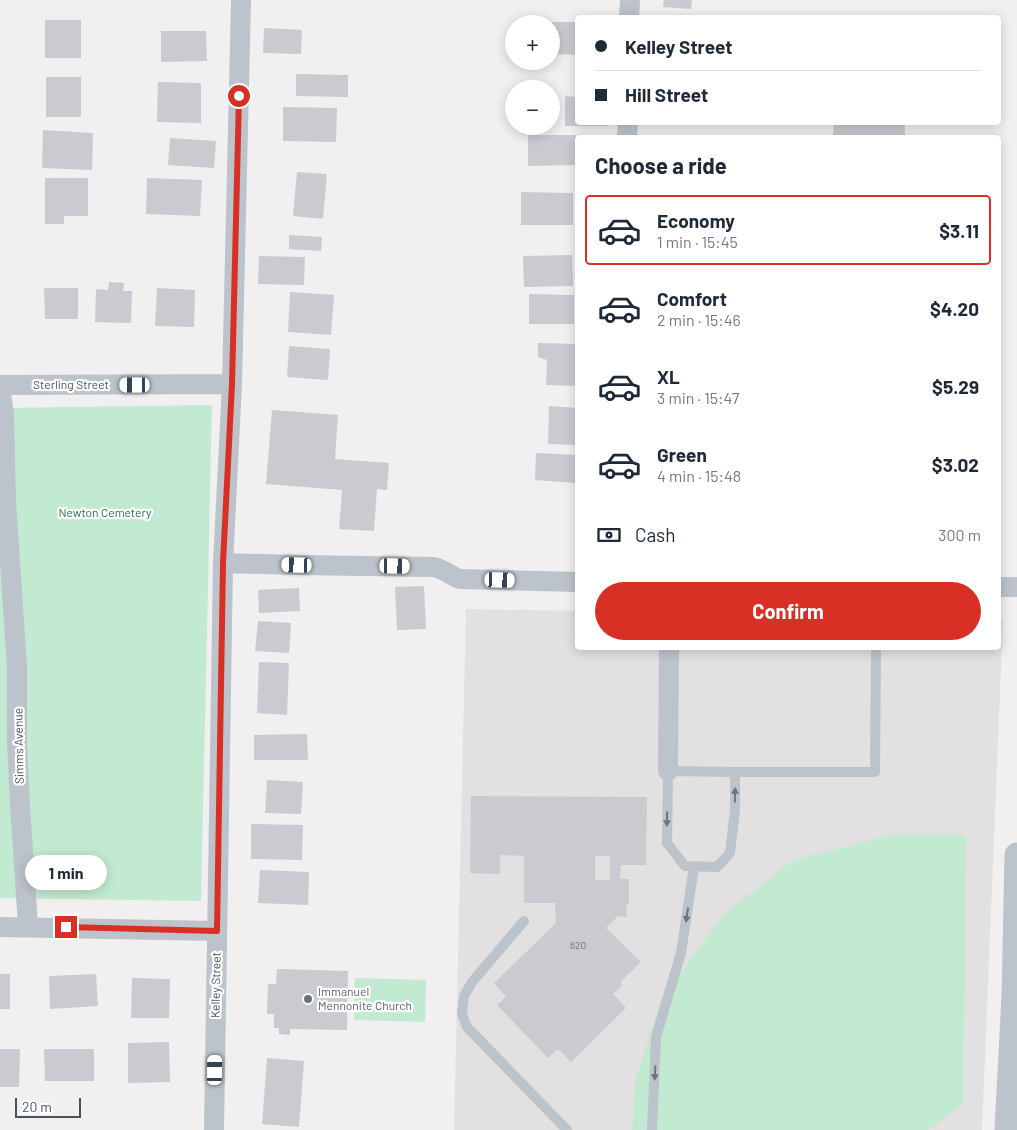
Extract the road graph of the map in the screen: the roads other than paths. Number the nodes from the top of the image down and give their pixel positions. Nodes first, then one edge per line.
1 (241, 0) edge
2 (630, 0) edge
3 (629, 15) edge
4 (232, 384) junction
5 (0, 385) edge
6 (223, 563) junction
7 (575, 582) edge
8 (1001, 587) edge
9 (1017, 587) edge
10 (669, 650) edge
11 (876, 650) edge
12 (668, 770) junction
13 (736, 772) junction
14 (1017, 855) edge
15 (694, 867) junction
16 (524, 921) dead end
17 (1016, 925) edge
18 (28, 926) junction
19 (0, 927) edge
20 (217, 931) junction
21 (214, 1130) edge
22 (567, 1130) edge
23 (652, 1130) edge
24 (1007, 1130) edge

1 - 4 street, Kelley Street
2 - 3 street
4 - 5 street, Sterling Street
4 - 6 street, Kelley Street
5 - 18 street, Simms Avenue
6 - 7 street
6 - 20 street, Kelley Street
8 - 9 street
10 - 12 street
11 - 13 lane
12 - 13 lane
12 -> 15 lane
15 -> 13 lane
14 - 17 street
15 -> 23 lane
16 - 22 lane
17 - 24 street
18 - 19 street
18 - 20 street
20 - 21 street, Kelley Street

